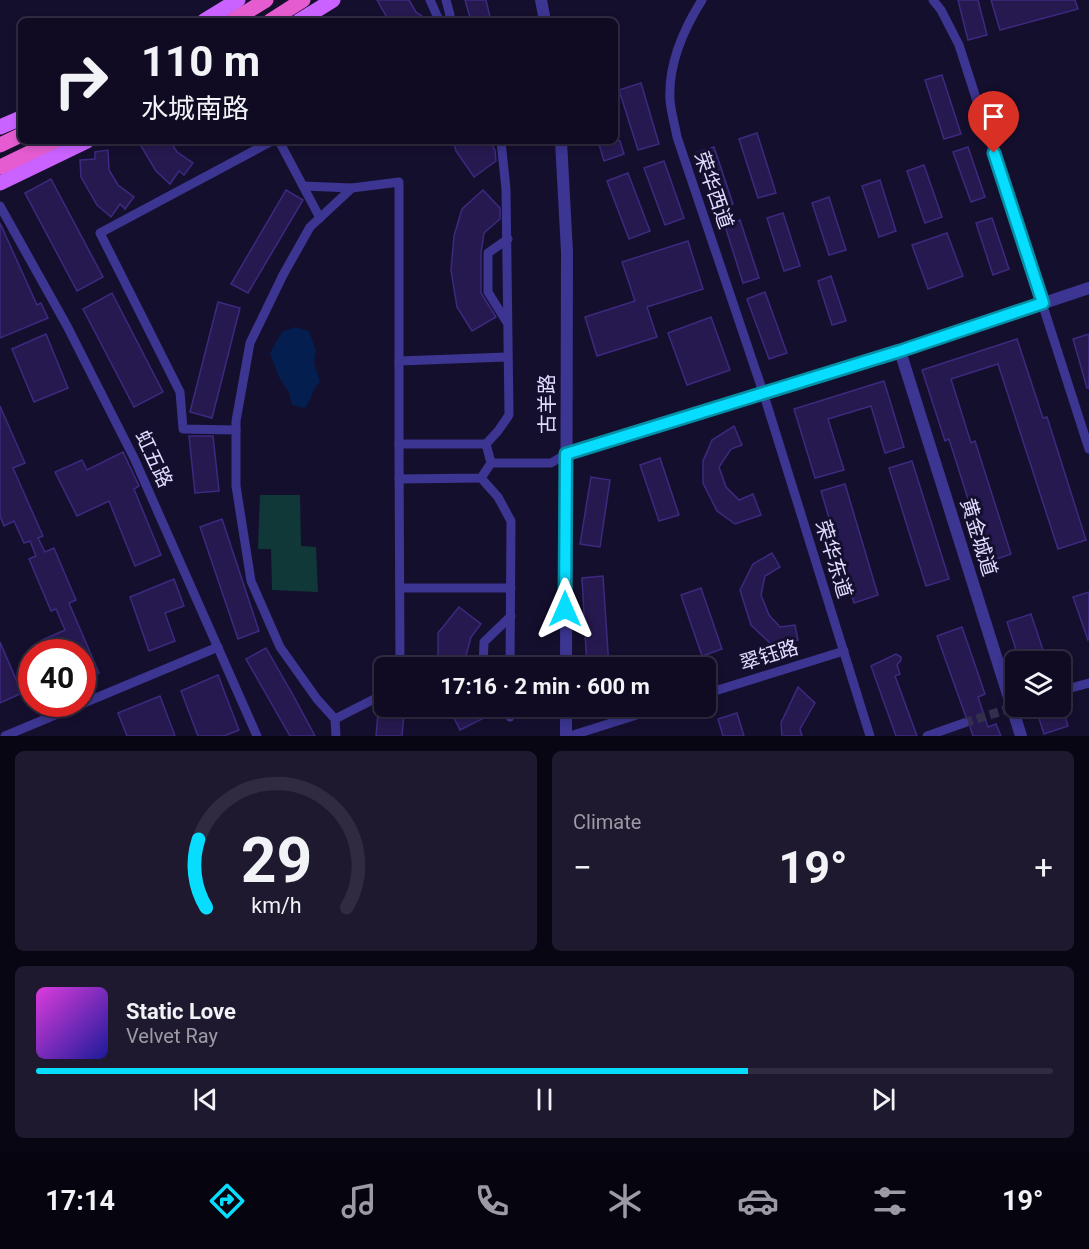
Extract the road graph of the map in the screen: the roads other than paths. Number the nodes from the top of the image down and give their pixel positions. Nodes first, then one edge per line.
1 (238, 0) edge
2 (266, 0) edge
3 (303, 0) edge
4 (333, 0) edge
5 (430, 0) edge
6 (446, 0) edge
7 (541, 0) edge
8 (702, 0) edge
9 (933, 0) edge
10 (209, 18) edge
11 (237, 18) edge
12 (275, 18) edge
13 (304, 18) edge
14 (438, 18) edge
15 (449, 18) edge
16 (544, 18) edge
17 (18, 119) edge
18 (0, 127) edge
19 (18, 136) edge
20 (0, 144) edge
21 (48, 144) edge
22 (81, 144) edge
23 (266, 144) edge
24 (281, 144) edge
25 (501, 144) edge
26 (561, 144) edge
27 (0, 167) edge
28 (0, 183) edge
29 (303, 186) junction
30 (352, 188) junction
31 (0, 206) edge
32 (320, 218) junction
33 (508, 239) junction
34 (507, 278) junction
35 (488, 279) junction
36 (1089, 288) edge
37 (1043, 303) junction
38 (507, 323) junction
39 (900, 351) junction
40 (507, 357) junction
41 (399, 361) junction
42 (763, 392) junction
43 (236, 430) junction
44 (399, 444) junction
45 (486, 444) junction
46 (1089, 449) edge
47 (566, 454) junction
48 (491, 463) junction
49 (481, 478) junction
50 (399, 479) junction
51 (400, 588) junction
52 (511, 588) junction
53 (511, 616) junction
54 (218, 647) junction
55 (844, 651) junction
56 (400, 657) edge
57 (483, 657) edge
58 (510, 657) edge
59 (566, 657) edge
60 (1089, 683) edge
61 (1071, 688) edge
62 (1005, 689) edge
63 (716, 691) edge
64 (374, 699) edge
65 (567, 717) edge
66 (629, 717) edge
67 (1014, 717) edge
68 (335, 719) junction
69 (964, 723) tunnel mouth
70 (5, 736) edge
71 (257, 736) edge
72 (336, 736) edge
73 (568, 736) edge
74 (870, 736) edge
75 (927, 736) edge
76 (1021, 736) edge

1 - 10 main road
2 - 11 highway
3 - 12 highway
4 - 13 main road
5 - 14 street
6 - 15 street
7 - 16 street
8 - 42 street, 荣华西道
9 - 37 street
17 - 18 main road
19 - 20 highway
21 - 27 highway
22 - 28 main road
23 - 43 street
24 - 29 street
25 - 33 street
26 - 47 street, 古羊路
29 - 30 street
29 - 32 street
30 - 32 street
30 - 41 street
31 - 54 street, 虹五路
32 - 43 street
33 - 34 street
33 - 35 street
34 - 35 street
34 - 38 street
35 - 38 street
36 - 37 street
37 - 39 street
37 - 46 street
38 - 40 street
39 - 42 street
39 - 62 street, 黄金城道
40 - 41 street
40 - 45 street
41 - 44 street
42 - 47 street
42 - 55 street, 荣华东道
43 - 68 street
44 - 45 street
44 - 50 street
45 - 48 street
47 - 48 street
47 - 59 street, 古羊路
48 - 49 street
49 - 50 street
49 - 52 street
50 - 51 street
51 - 52 street
51 - 56 street
52 - 53 street
53 - 57 street
53 - 58 street
54 - 70 street
54 - 71 street, 虹五路
55 - 63 street, 翠钰路
55 - 74 street, 荣华东道
60 - 61 street
64 - 68 street
65 - 73 street
66 - 73 street
67 - 76 street, 黄金城道
68 - 72 street
69 - 75 street

